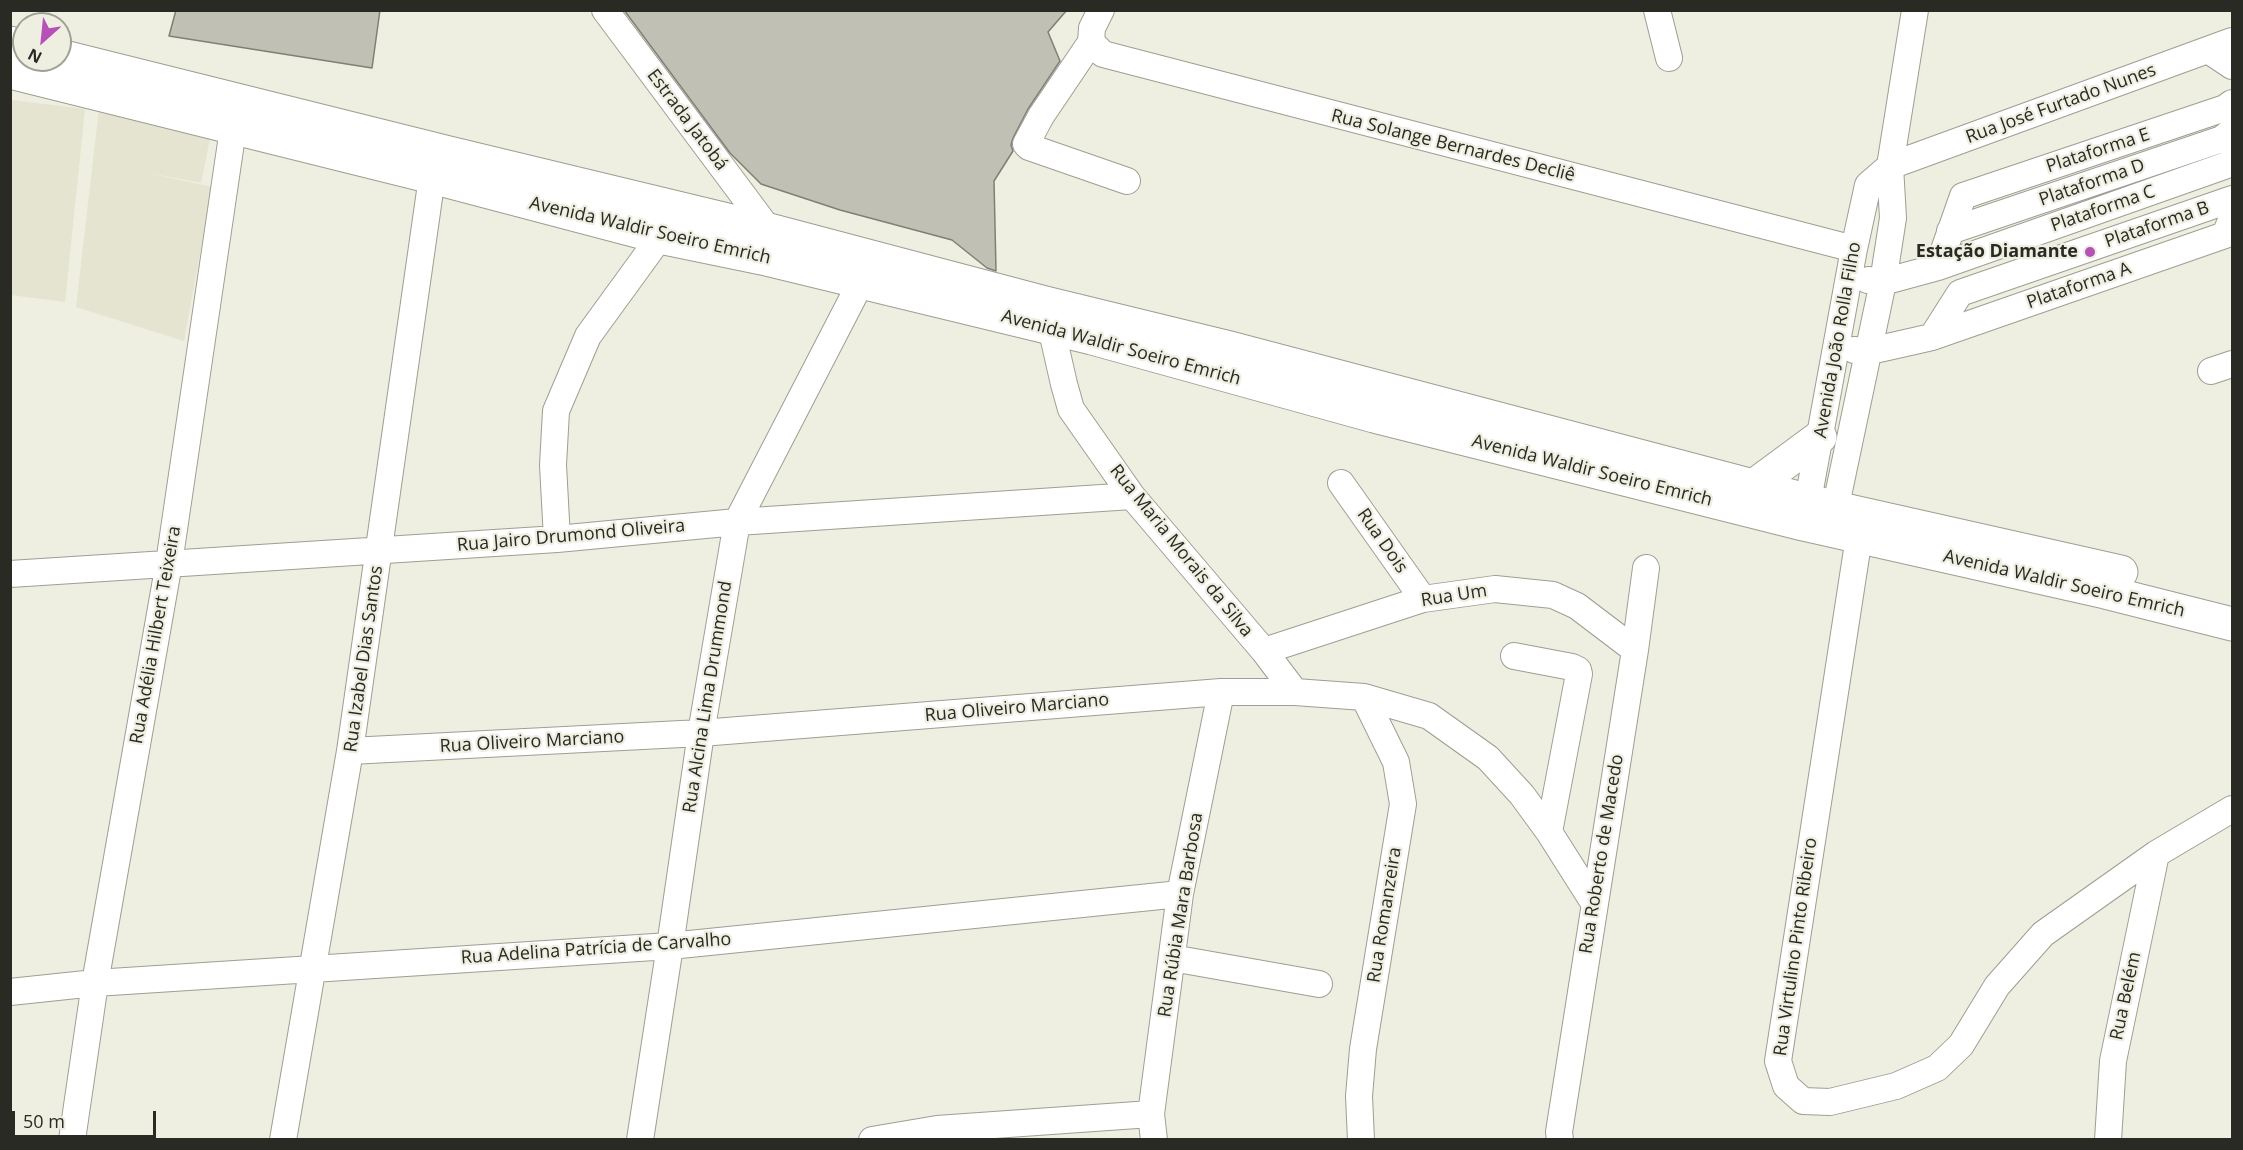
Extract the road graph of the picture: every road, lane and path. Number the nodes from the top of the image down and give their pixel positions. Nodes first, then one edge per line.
1 (605, 10) edge
2 (1101, 10) edge
3 (1657, 10) edge
4 (1915, 10) edge
5 (2232, 41) edge
6 (1091, 42) junction
7 (2208, 50) junction
8 (1670, 58) dead end
9 (72, 59) edge
10 (2232, 66) edge
11 (10, 72) edge
12 (2232, 103) edge
13 (233, 129) junction
14 (2232, 131) edge
15 (2232, 161) edge
16 (1890, 166) junction
17 (432, 177) junction
18 (1127, 182) dead end
19 (2232, 199) edge
20 (2229, 227) edge
21 (769, 230) junction
22 (1950, 231) junction
23 (660, 237) junction
24 (1854, 249) junction
25 (1938, 267) junction
26 (1850, 278) junction
27 (861, 282) junction
28 (1884, 282) junction
29 (1049, 316) junction
30 (1932, 337) junction
31 (1836, 348) junction
32 (1870, 351) junction
33 (1820, 437) junction
34 (1341, 483) dead end
35 (1755, 486) junction
36 (1132, 496) junction
37 (1828, 520) junction
38 (738, 522) junction
39 (557, 538) junction
40 (380, 551) junction
41 (169, 562) junction
42 (1646, 568) dead end
43 (10, 574) edge
44 (1423, 599) junction
45 (2232, 600) edge
46 (2232, 624) edge
47 (1635, 650) junction
48 (1264, 651) junction
49 (1514, 656) dead end
50 (1221, 692) junction
51 (1294, 692) junction
52 (1364, 697) junction
53 (701, 733) junction
54 (350, 752) junction
55 (2232, 809) edge
56 (1549, 832) junction
57 (2156, 854) junction
58 (1180, 894) junction
59 (1594, 903) junction
60 (670, 946) junction
61 (1172, 958) junction
62 (314, 969) junction
63 (95, 982) junction
64 (1319, 984) dead end
65 (10, 992) edge
66 (1151, 1114) junction
67 (937, 1134) edge
68 (72, 1140) edge
69 (283, 1140) edge
70 (640, 1140) edge
71 (872, 1140) edge
72 (1154, 1140) edge
73 (1361, 1140) edge
74 (1560, 1140) edge
75 (2108, 1140) edge

1 - 21 street, Estrada Jatobá
2 - 6 street
3 - 8 street
4 - 16 street, Avenida João Rolla Filho
5 - 7 street, Rua José Furtado Nunes
6 - 18 street
6 - 24 street, Rua Solange Bernardes Decliê
7 - 10 street
7 - 16 street, Rua José Furtado Nunes
9 - 21 main road, Avenida Waldir Soeiro Emrich
11 - 13 main road, Avenida Waldir Soeiro Emrich
12 - 22 street, Plataforma E
13 - 17 main road, Avenida Waldir Soeiro Emrich
13 - 41 street, Rua Adélia Hilbert Teixeira
14 - 22 street, Plataforma D
15 - 25 street, Plataforma C
16 - 24 street, Avenida João Rolla Filho
16 - 28 street, Avenida João Rolla Filho
17 - 23 main road, Avenida Waldir Soeiro Emrich
17 - 40 street, Rua Izabel Dias Santos
19 - 30 street, Plataforma B
20 - 30 street, Plataforma A
21 - 29 main road, Avenida Waldir Soeiro Emrich
22 - 25 street
23 - 27 main road, Avenida Waldir Soeiro Emrich
23 - 39 street
24 - 26 street, Avenida João Rolla Filho
25 - 28 street, Plataforma C
26 - 28 street
26 - 31 street, Avenida João Rolla Filho
27 - 29 main road, Avenida Waldir Soeiro Emrich
27 - 38 street, Rua Alcina Lima Drummond
28 - 32 street, Avenida João Rolla Filho
29 - 35 main road, Avenida Waldir Soeiro Emrich
29 - 36 street, Rua Maria Morais da Silva
29 - 37 main road, Avenida Waldir Soeiro Emrich
30 - 32 street, Plataforma A
31 - 32 street, Plataforma A
31 - 33 street, Avenida João Rolla Filho
32 - 37 street, Avenida João Rolla Filho
33 - 35 main road
33 - 37 street, Avenida João Rolla Filho
34 - 44 street, Rua Dois
35 - 37 main road, Avenida Waldir Soeiro Emrich
36 - 38 street, Rua Jairo Drumond Oliveira
36 - 48 street, Rua Maria Morais da Silva
37 - 45 main road, Avenida Waldir Soeiro Emrich
37 - 46 main road, Avenida Waldir Soeiro Emrich
37 - 57 street, Rua Virtulino Pinto Ribeiro
38 - 39 street, Rua Jairo Drumond Oliveira
38 - 53 street, Rua Alcina Lima Drummond
39 - 40 street, Rua Jairo Drumond Oliveira
40 - 41 street, Rua Jairo Drumond Oliveira
40 - 54 street, Rua Izabel Dias Santos
41 - 43 street, Rua Jairo Drumond Oliveira
41 - 63 street, Rua Adélia Hilbert Teixeira
42 - 47 street, Rua Roberto de Macedo
44 - 47 street, Rua Um
44 - 48 street, Rua Um
47 - 59 street, Rua Roberto de Macedo
48 - 51 street, Rua Maria Morais da Silva
49 - 56 street
50 - 51 street, Rua Oliveiro Marciano
50 - 53 street, Rua Oliveiro Marciano
50 - 58 street, Rua Rúbia Mara Barbosa
51 - 52 street, Rua Oliveiro Marciano
52 - 56 street, Rua Oliveiro Marciano
52 - 73 street, Rua Romanzeira
53 - 54 street, Rua Oliveiro Marciano
53 - 60 street, Rua Alcina Lima Drummond
54 - 62 street, Rua Izabel Dias Santos
55 - 57 street, Rua Virtulino Pinto Ribeiro
56 - 59 street, Rua Oliveiro Marciano
57 - 75 street, Rua Belém
58 - 60 street, Rua Adelina Patrícia de Carvalho
58 - 61 street, Rua Rúbia Mara Barbosa
59 - 74 street, Rua Roberto de Macedo
60 - 62 street, Rua Adelina Patrícia de Carvalho
60 - 70 street, Rua Alcina Lima Drummond
61 - 64 street
61 - 66 street, Rua Rúbia Mara Barbosa
62 - 63 street, Rua Adelina Patrícia de Carvalho
62 - 69 street, Rua Izabel Dias Santos
63 - 65 street, Rua Adelina Patrícia de Carvalho
63 - 68 street, Rua Adélia Hilbert Teixeira
66 - 67 street
66 - 72 street, Rua Rúbia Mara Barbosa
67 - 71 street

